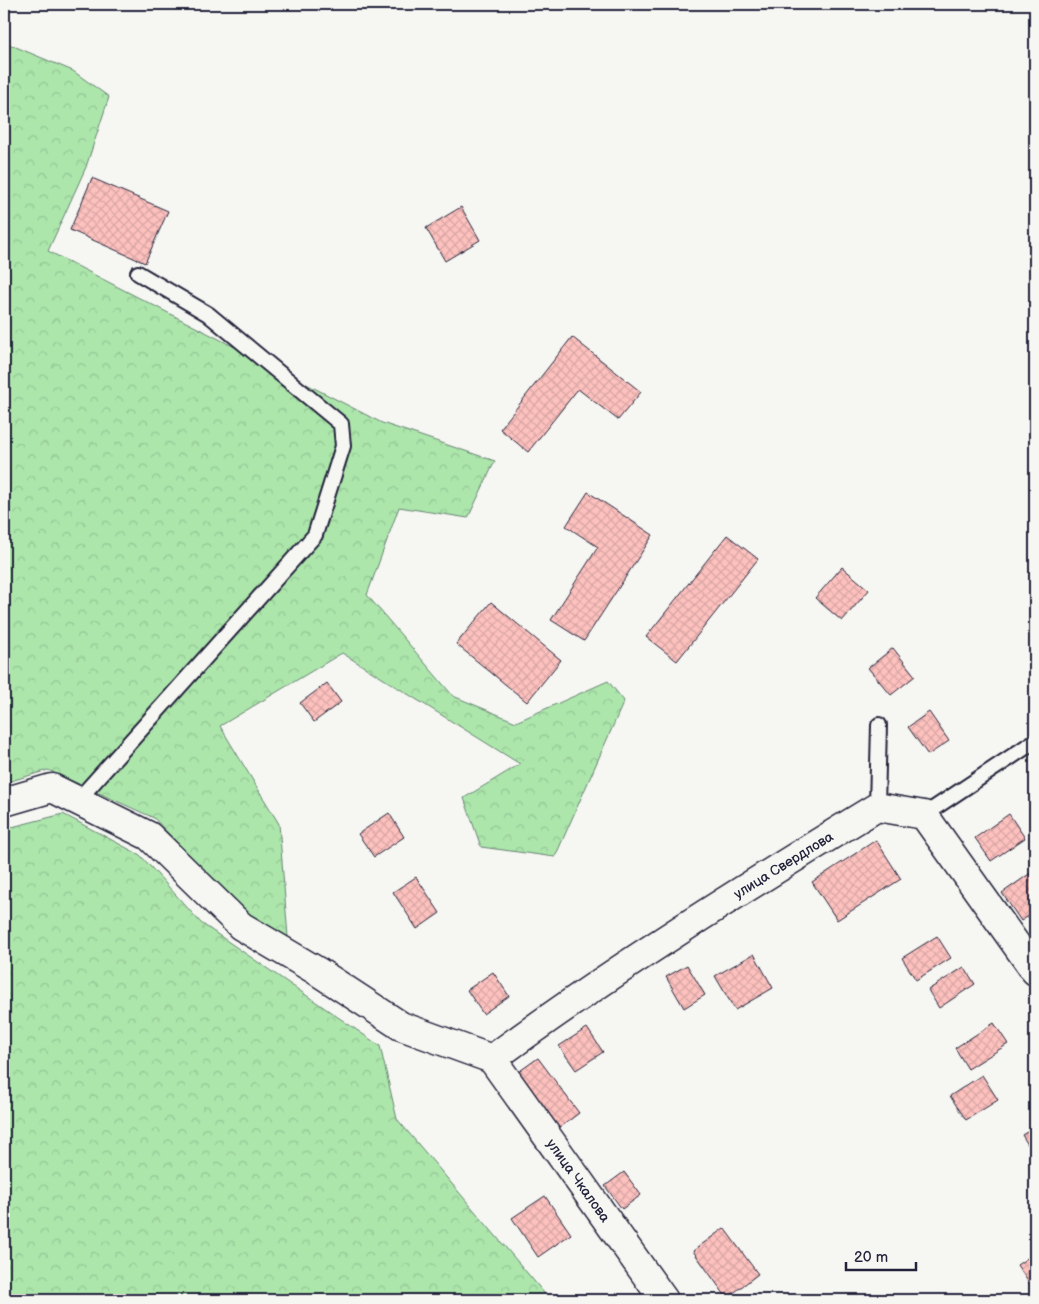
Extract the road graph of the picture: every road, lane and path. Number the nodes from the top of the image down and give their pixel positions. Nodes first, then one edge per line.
1 (138, 273) dead end
2 (879, 725) dead end
3 (1035, 740) edge
4 (78, 800) junction
5 (4, 802) edge
6 (877, 807) junction
7 (924, 815) junction
8 (1035, 971) edge
9 (492, 1059) junction
10 (664, 1300) edge

1 - 4 lane
2 - 6 lane
3 - 7 lane
4 - 5 street
4 - 9 street
6 - 7 street
6 - 9 street, улица Свердлова
7 - 8 street
9 - 10 street, улица Чкалова

